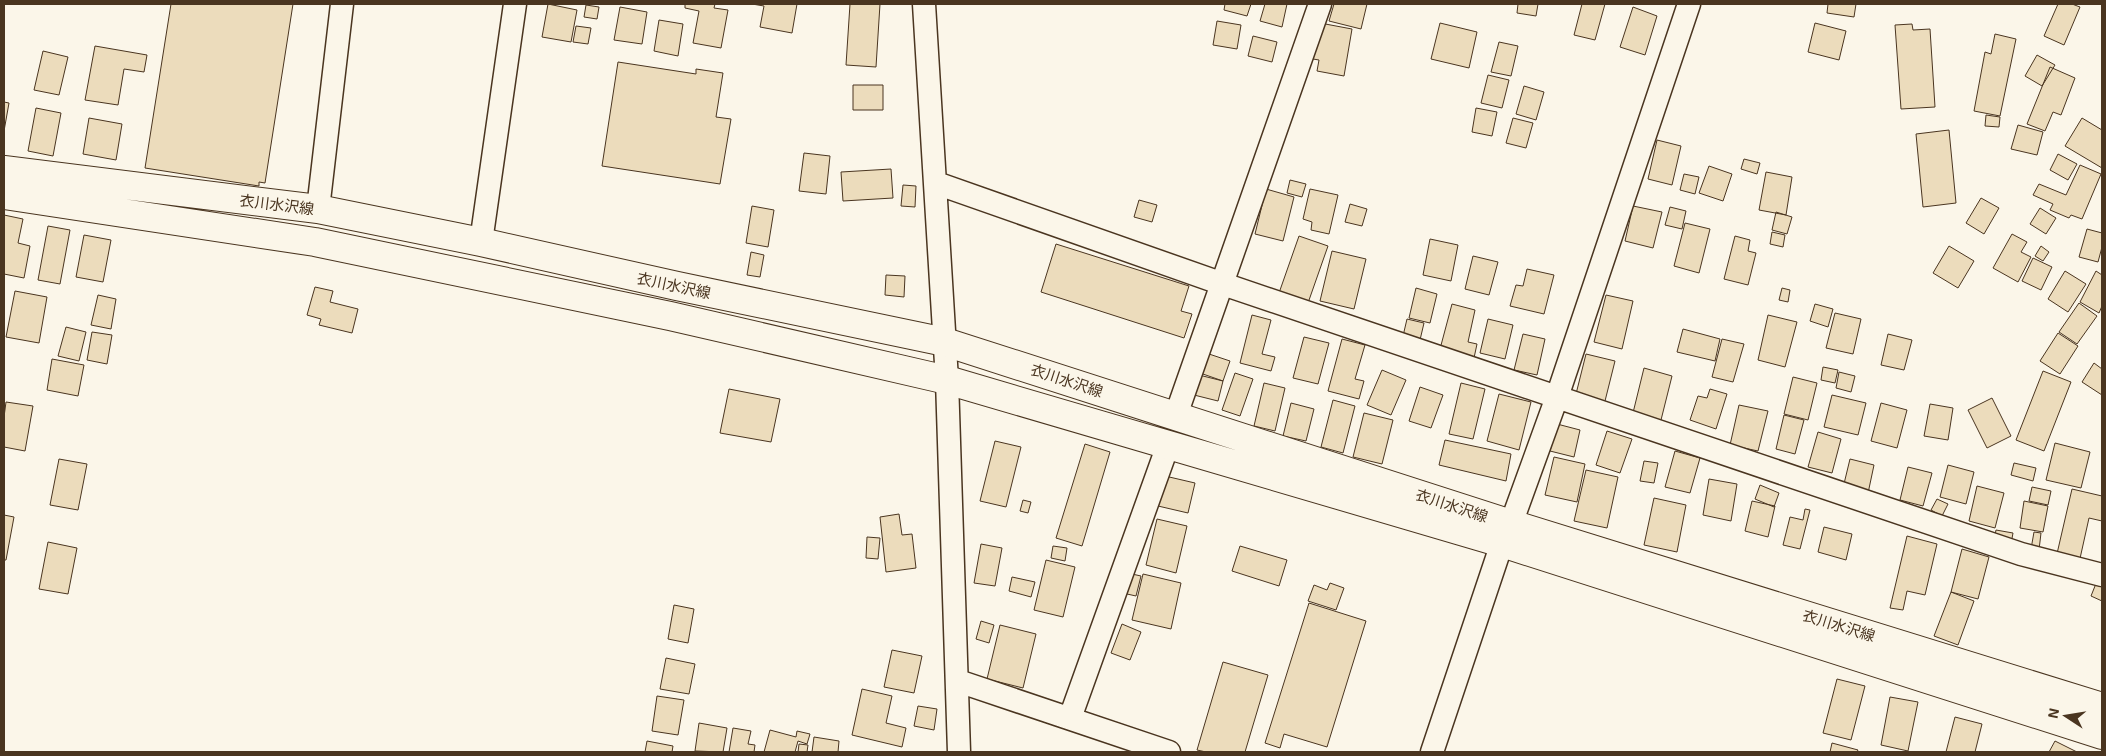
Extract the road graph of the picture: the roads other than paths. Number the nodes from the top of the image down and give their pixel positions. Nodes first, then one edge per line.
1 (342, 4) edge
2 (515, 4) edge
3 (1320, 4) edge
4 (1689, 4) edge
5 (930, 8) edge
6 (4, 170) edge
7 (936, 183) junction
8 (4, 195) edge
9 (318, 209) junction
10 (481, 242) junction
11 (1223, 284) junction
12 (945, 342) junction
13 (947, 380) junction
14 (1557, 398) junction
15 (1176, 414) junction
16 (1168, 445) junction
17 (1507, 534) junction
18 (2102, 575) edge
19 (958, 681) junction
20 (2102, 707) edge
21 (1070, 718) junction
22 (2102, 735) edge
23 (959, 752) edge
24 (1169, 752) edge
25 (1432, 752) edge

1 - 9 street
2 - 10 street
3 - 11 street
4 - 14 street
5 - 7 street
6 - 9 main road, 衣川水沢線
7 - 11 street
7 - 12 street
8 - 13 main road, 衣川水沢線
9 - 10 main road, 衣川水沢線
10 - 12 main road, 衣川水沢線
11 - 14 street
11 - 15 street
12 - 13 street
12 - 15 main road, 衣川水沢線
13 - 16 main road, 衣川水沢線
13 - 19 street
14 - 17 street
14 - 18 street
15 - 17 main road, 衣川水沢線
16 - 17 main road, 衣川水沢線
16 - 21 street
17 - 20 main road, 衣川水沢線
17 - 22 main road, 衣川水沢線
17 - 25 street
19 - 21 street
19 - 23 street
21 - 24 street

